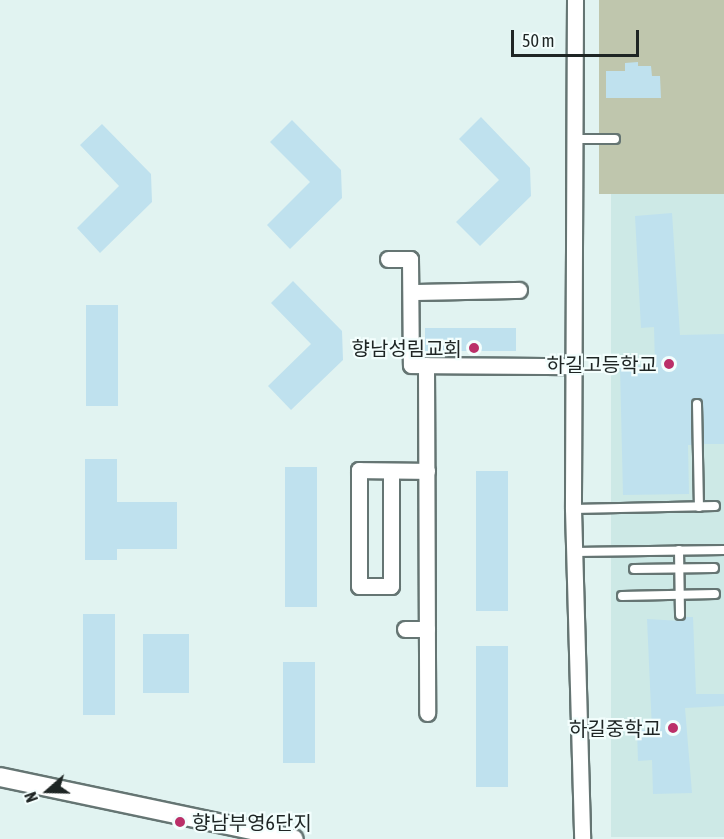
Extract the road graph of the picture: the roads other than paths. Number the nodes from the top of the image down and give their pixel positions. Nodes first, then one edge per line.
1 (575, 0) edge
2 (574, 139) junction
3 (615, 139) dead end
4 (388, 259) dead end
5 (519, 290) dead end
6 (411, 292) junction
7 (426, 365) junction
8 (572, 366) junction
9 (697, 404) dead end
10 (391, 471) junction
11 (427, 471) junction
12 (715, 506) dead end
13 (699, 507) junction
14 (573, 509) junction
15 (679, 550) junction
16 (724, 550) edge
17 (573, 552) junction
18 (714, 568) dead end
19 (679, 569) junction
20 (634, 570) dead end
21 (715, 594) dead end
22 (680, 595) junction
23 (622, 596) dead end
24 (680, 615) dead end
25 (405, 629) dead end
26 (427, 629) junction
27 (427, 713) dead end
28 (0, 777) edge
29 (294, 839) edge
30 (582, 839) edge

1 - 2 street
2 - 3 lane
2 - 8 street
4 - 6 street
5 - 6 street
6 - 7 street
7 - 8 street
7 - 11 street
8 - 14 street
9 - 13 lane
10 - 10 street
10 - 11 street
11 - 26 street
12 - 13 lane
13 - 14 lane
14 - 17 street
15 - 16 lane
15 - 17 lane
15 - 19 lane
17 - 30 street
18 - 19 lane
19 - 20 lane
19 - 22 lane
21 - 22 lane
22 - 23 lane
22 - 24 lane
25 - 26 street
26 - 27 street
28 - 29 street

